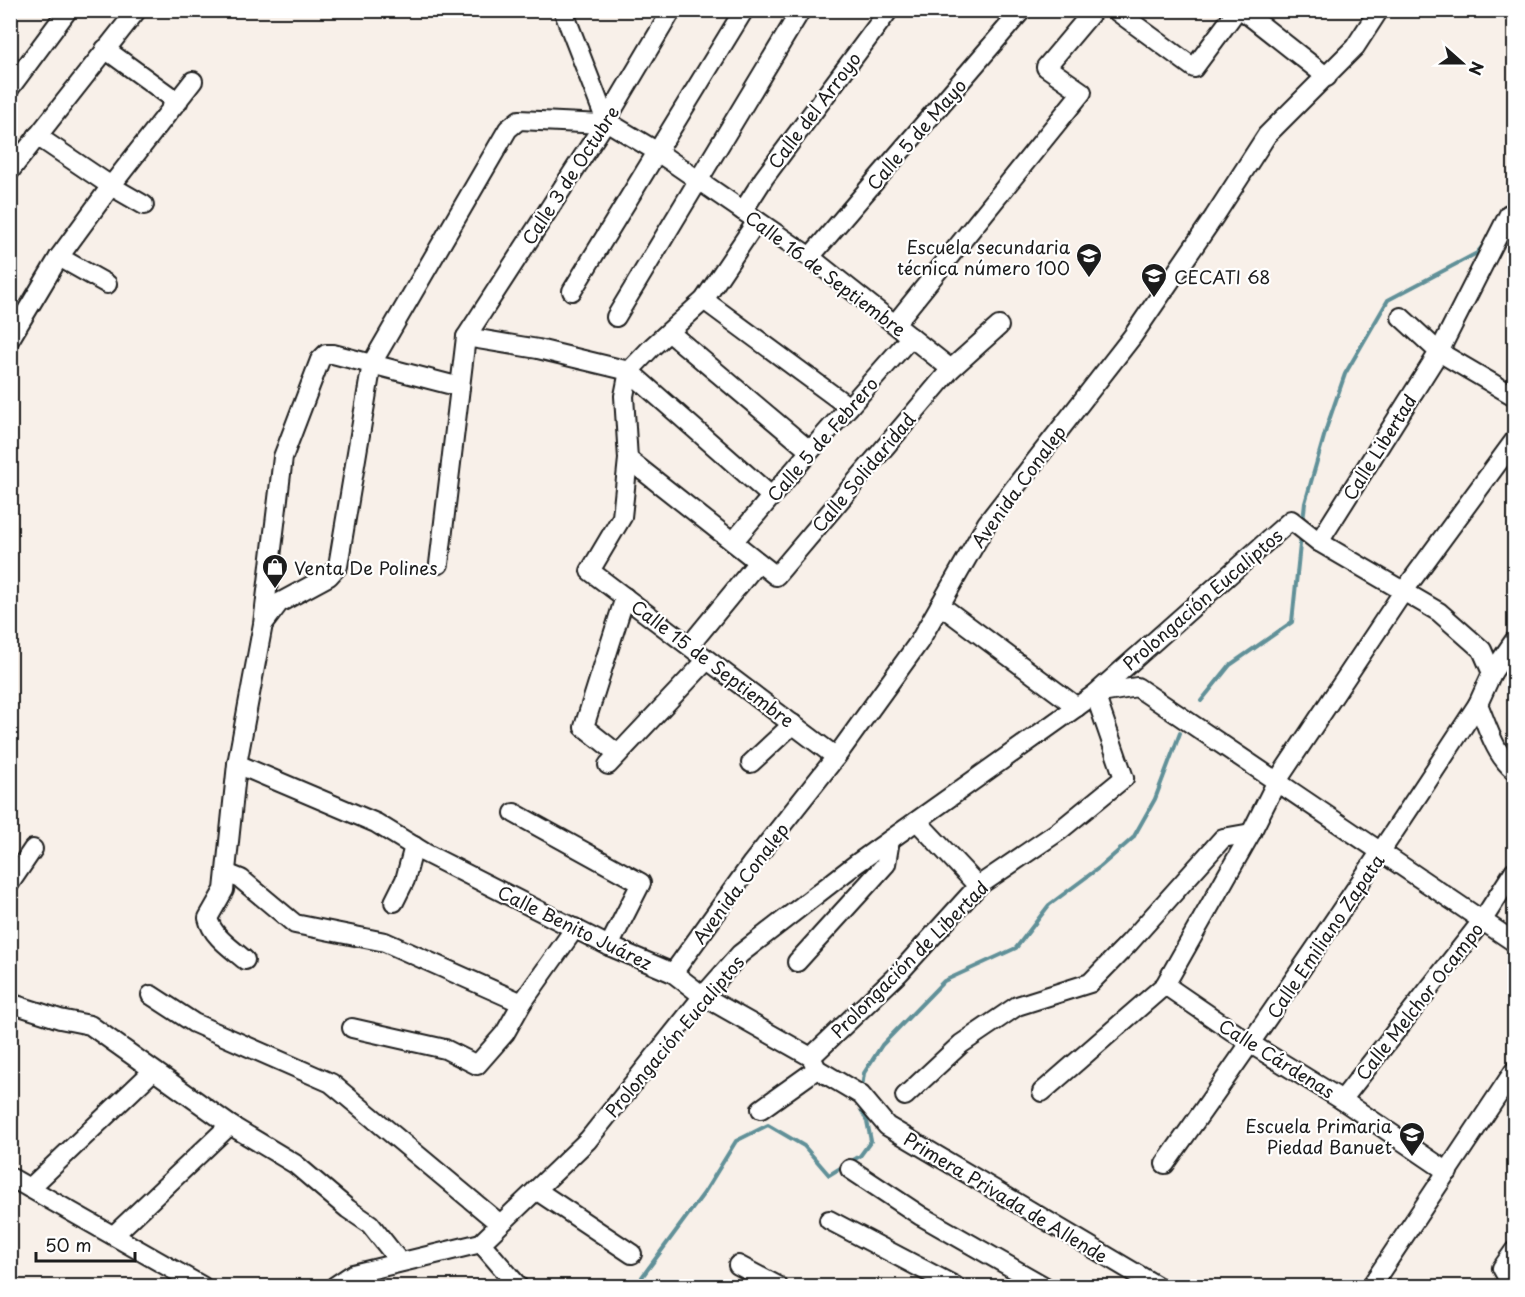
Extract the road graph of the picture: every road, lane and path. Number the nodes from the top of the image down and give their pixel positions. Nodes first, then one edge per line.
1 (68, 10) edge
2 (137, 10) edge
3 (580, 10) edge
4 (672, 10) edge
5 (744, 10) edge
6 (801, 10) edge
7 (889, 10) edge
8 (1022, 10) edge
9 (1094, 10) edge
10 (1115, 10) edge
11 (1237, 10) edge
12 (1242, 10) edge
13 (1379, 10) edge
14 (567, 18) edge
15 (105, 50) junction
16 (1327, 77) junction
17 (194, 81) dead end
18 (10, 88) edge
19 (178, 102) junction
20 (605, 122) junction
21 (37, 136) junction
22 (656, 151) junction
23 (10, 171) edge
24 (699, 181) junction
25 (111, 186) junction
26 (144, 205) dead end
27 (1509, 214) dead end
28 (750, 216) junction
29 (59, 256) junction
30 (810, 257) junction
31 (107, 284) dead end
32 (572, 291) dead end
33 (704, 300) junction
34 (616, 317) dead end
35 (1401, 317) dead end
36 (895, 324) junction
37 (999, 326) dead end
38 (669, 332) junction
39 (466, 337) junction
40 (911, 337) junction
41 (10, 339) edge
42 (1439, 352) junction
43 (372, 363) junction
44 (951, 369) junction
45 (629, 371) junction
46 (460, 387) junction
47 (1515, 396) edge
48 (849, 407) junction
49 (1515, 441) edge
50 (810, 451) junction
51 (628, 459) junction
52 (771, 496) junction
53 (733, 542) junction
54 (1319, 542) junction
55 (758, 561) junction
56 (439, 564) dead end
57 (1402, 592) junction
58 (625, 597) junction
59 (940, 604) junction
60 (263, 624) junction
61 (1515, 641) edge
62 (690, 645) junction
63 (707, 660) junction
64 (1492, 673) junction
65 (1095, 694) junction
66 (1478, 704) junction
67 (1077, 707) junction
68 (793, 724) junction
69 (836, 757) junction
70 (751, 763) dead end
71 (237, 765) junction
72 (1515, 770) edge
73 (1278, 782) junction
74 (514, 813) dead end
75 (917, 821) junction
76 (1251, 833) junction
77 (890, 840) junction
78 (414, 846) junction
79 (33, 849) dead end
80 (1382, 853) junction
81 (1515, 871) edge
82 (226, 873) junction
83 (10, 883) edge
84 (978, 886) junction
85 (394, 902) dead end
86 (1482, 921) junction
87 (575, 928) junction
88 (1515, 942) edge
89 (609, 946) junction
90 (245, 960) dead end
91 (797, 962) dead end
92 (673, 973) junction
93 (1165, 985) junction
94 (151, 995) dead end
95 (703, 996) junction
96 (10, 1003) edge
97 (522, 1003) junction
98 (352, 1028) dead end
99 (1251, 1044) junction
100 (814, 1063) junction
101 (153, 1071) junction
102 (1515, 1071) edge
103 (1042, 1092) dead end
104 (905, 1096) dead end
105 (1342, 1100) junction
106 (761, 1109) dead end
107 (230, 1125) junction
108 (887, 1126) joint
109 (1165, 1164) dead end
110 (850, 1168) dead end
111 (1448, 1172) junction
112 (10, 1177) edge
113 (30, 1188) junction
114 (536, 1190) junction
115 (829, 1220) dead end
116 (500, 1224) junction
117 (114, 1235) junction
118 (481, 1243) junction
119 (1515, 1251) edge
120 (632, 1254) dead end
121 (400, 1262) junction
122 (738, 1264) dead end
123 (1373, 1283) dead end
124 (202, 1287) edge
125 (335, 1287) edge
126 (518, 1287) edge
127 (778, 1287) edge
128 (954, 1287) edge
129 (1044, 1287) edge
130 (1157, 1287) edge
131 (1512, 1287) edge

1 - 18 street
2 - 15 street
3 - 14 street
4 - 20 street, Calle 3 de Octubre
5 - 22 street
6 - 24 street
7 - 28 street, Calle del Arroyo
8 - 30 street, Calle 5 de Mayo
9 - 36 street
10 - 11 street
12 - 16 street
13 - 16 street, Avenida Conalep
14 - 20 street
15 - 19 street
15 - 21 street
16 - 59 street, Avenida Conalep
17 - 19 street
19 - 25 street
20 - 22 street, Calle 16 de Septiembre
20 - 39 street, Calle 3 de Octubre
20 - 43 street
21 - 23 street
21 - 25 street
22 - 24 street, Calle 16 de Septiembre
22 - 32 street
24 - 28 street, Calle 16 de Septiembre
24 - 34 street
25 - 26 street
25 - 29 street
27 - 42 street, Calle Libertad
28 - 30 street, Calle 16 de Septiembre
28 - 33 street, Calle del Arroyo
29 - 31 street
29 - 41 street
30 - 36 street, Calle 16 de Septiembre
33 - 38 street, Calle del Arroyo
33 - 48 street
35 - 42 street
36 - 40 street, Calle 16 de Septiembre
37 - 44 street, Calle Solidaridad
38 - 45 street, Calle del Arroyo
38 - 50 street
39 - 45 street
39 - 46 street
40 - 44 street, Calle 16 de Septiembre
40 - 48 street, Calle 5 de Febrero
42 - 47 street
42 - 54 street, Calle Libertad
43 - 46 street
43 - 60 street
43 - 60 street
44 - 55 street, Calle Solidaridad
45 - 51 street
45 - 52 street
46 - 56 street
48 - 50 street, Calle 5 de Febrero
49 - 57 street
50 - 52 street, Calle 5 de Febrero
51 - 53 street
51 - 58 street, Calle 15 de Septiembre
52 - 53 street, Calle 5 de Febrero
53 - 55 street
54 - 57 street, Prolongación Eucaliptos
54 - 65 street, Prolongación Eucaliptos
55 - 62 street
57 - 64 street, Prolongación Eucaliptos
57 - 73 street
58 - 62 street, Calle 15 de Septiembre
58 - 63 street
59 - 67 street
59 - 69 street, Avenida Conalep
60 - 71 street
61 - 64 street
62 - 63 street, Calle 15 de Septiembre
63 - 68 street, Calle 15 de Septiembre
64 - 66 street, Calle Emiliano Zapata
65 - 67 street, Prolongación Eucaliptos
65 - 73 street, Prolongación Eucaliptos
65 - 84 street, Prolongación de Libertad
66 - 72 street
66 - 80 street, Calle Emiliano Zapata
67 - 75 street, Prolongación Eucaliptos
68 - 69 street, Calle 15 de Septiembre
68 - 70 street
69 - 92 street, Avenida Conalep
71 - 78 street, Calle Benito Juárez
71 - 82 street
73 - 76 street
73 - 80 street, Prolongación Eucaliptos
74 - 89 street
75 - 77 street, Prolongación Eucaliptos
75 - 84 street
76 - 93 street
76 - 104 street
77 - 91 street
77 - 95 street, Prolongación Eucaliptos
78 - 85 street
78 - 87 street, Calle Benito Juárez
79 - 83 street
80 - 86 street, Prolongación Eucaliptos
80 - 99 street, Calle Emiliano Zapata
81 - 86 street, Calle Melchor Ocampo
82 - 90 street
82 - 97 street
84 - 100 street, Prolongación de Libertad
86 - 88 street, Prolongación Eucaliptos
86 - 105 street, Calle Melchor Ocampo
87 - 89 street, Calle Benito Juárez
87 - 97 street
89 - 92 street, Calle Benito Juárez
92 - 95 street, Calle Benito Juárez
93 - 99 street, Calle Cárdenas
93 - 103 street
94 - 116 street
95 - 100 street, Calle Benito Juárez
95 - 114 street, Prolongación Eucaliptos
96 - 101 street
97 - 98 street
99 - 105 street, Calle Cárdenas
99 - 109 street, Calle Emiliano Zapata
100 - 106 street, Prolongación de Libertad
100 - 108 street, Calle Benito Juárez
101 - 107 street
101 - 113 street
102 - 111 street
105 - 111 street, Calle Cárdenas
107 - 117 street
107 - 121 street
108 - 130 street, Primera Privada de Allende
110 - 129 street
111 - 123 street
112 - 113 street
113 - 117 street
114 - 116 street, Prolongación Eucaliptos
114 - 120 street
115 - 128 street
116 - 118 street, Prolongación Eucaliptos
117 - 124 street
118 - 121 street
118 - 126 street
119 - 131 street
121 - 125 street
122 - 127 street

